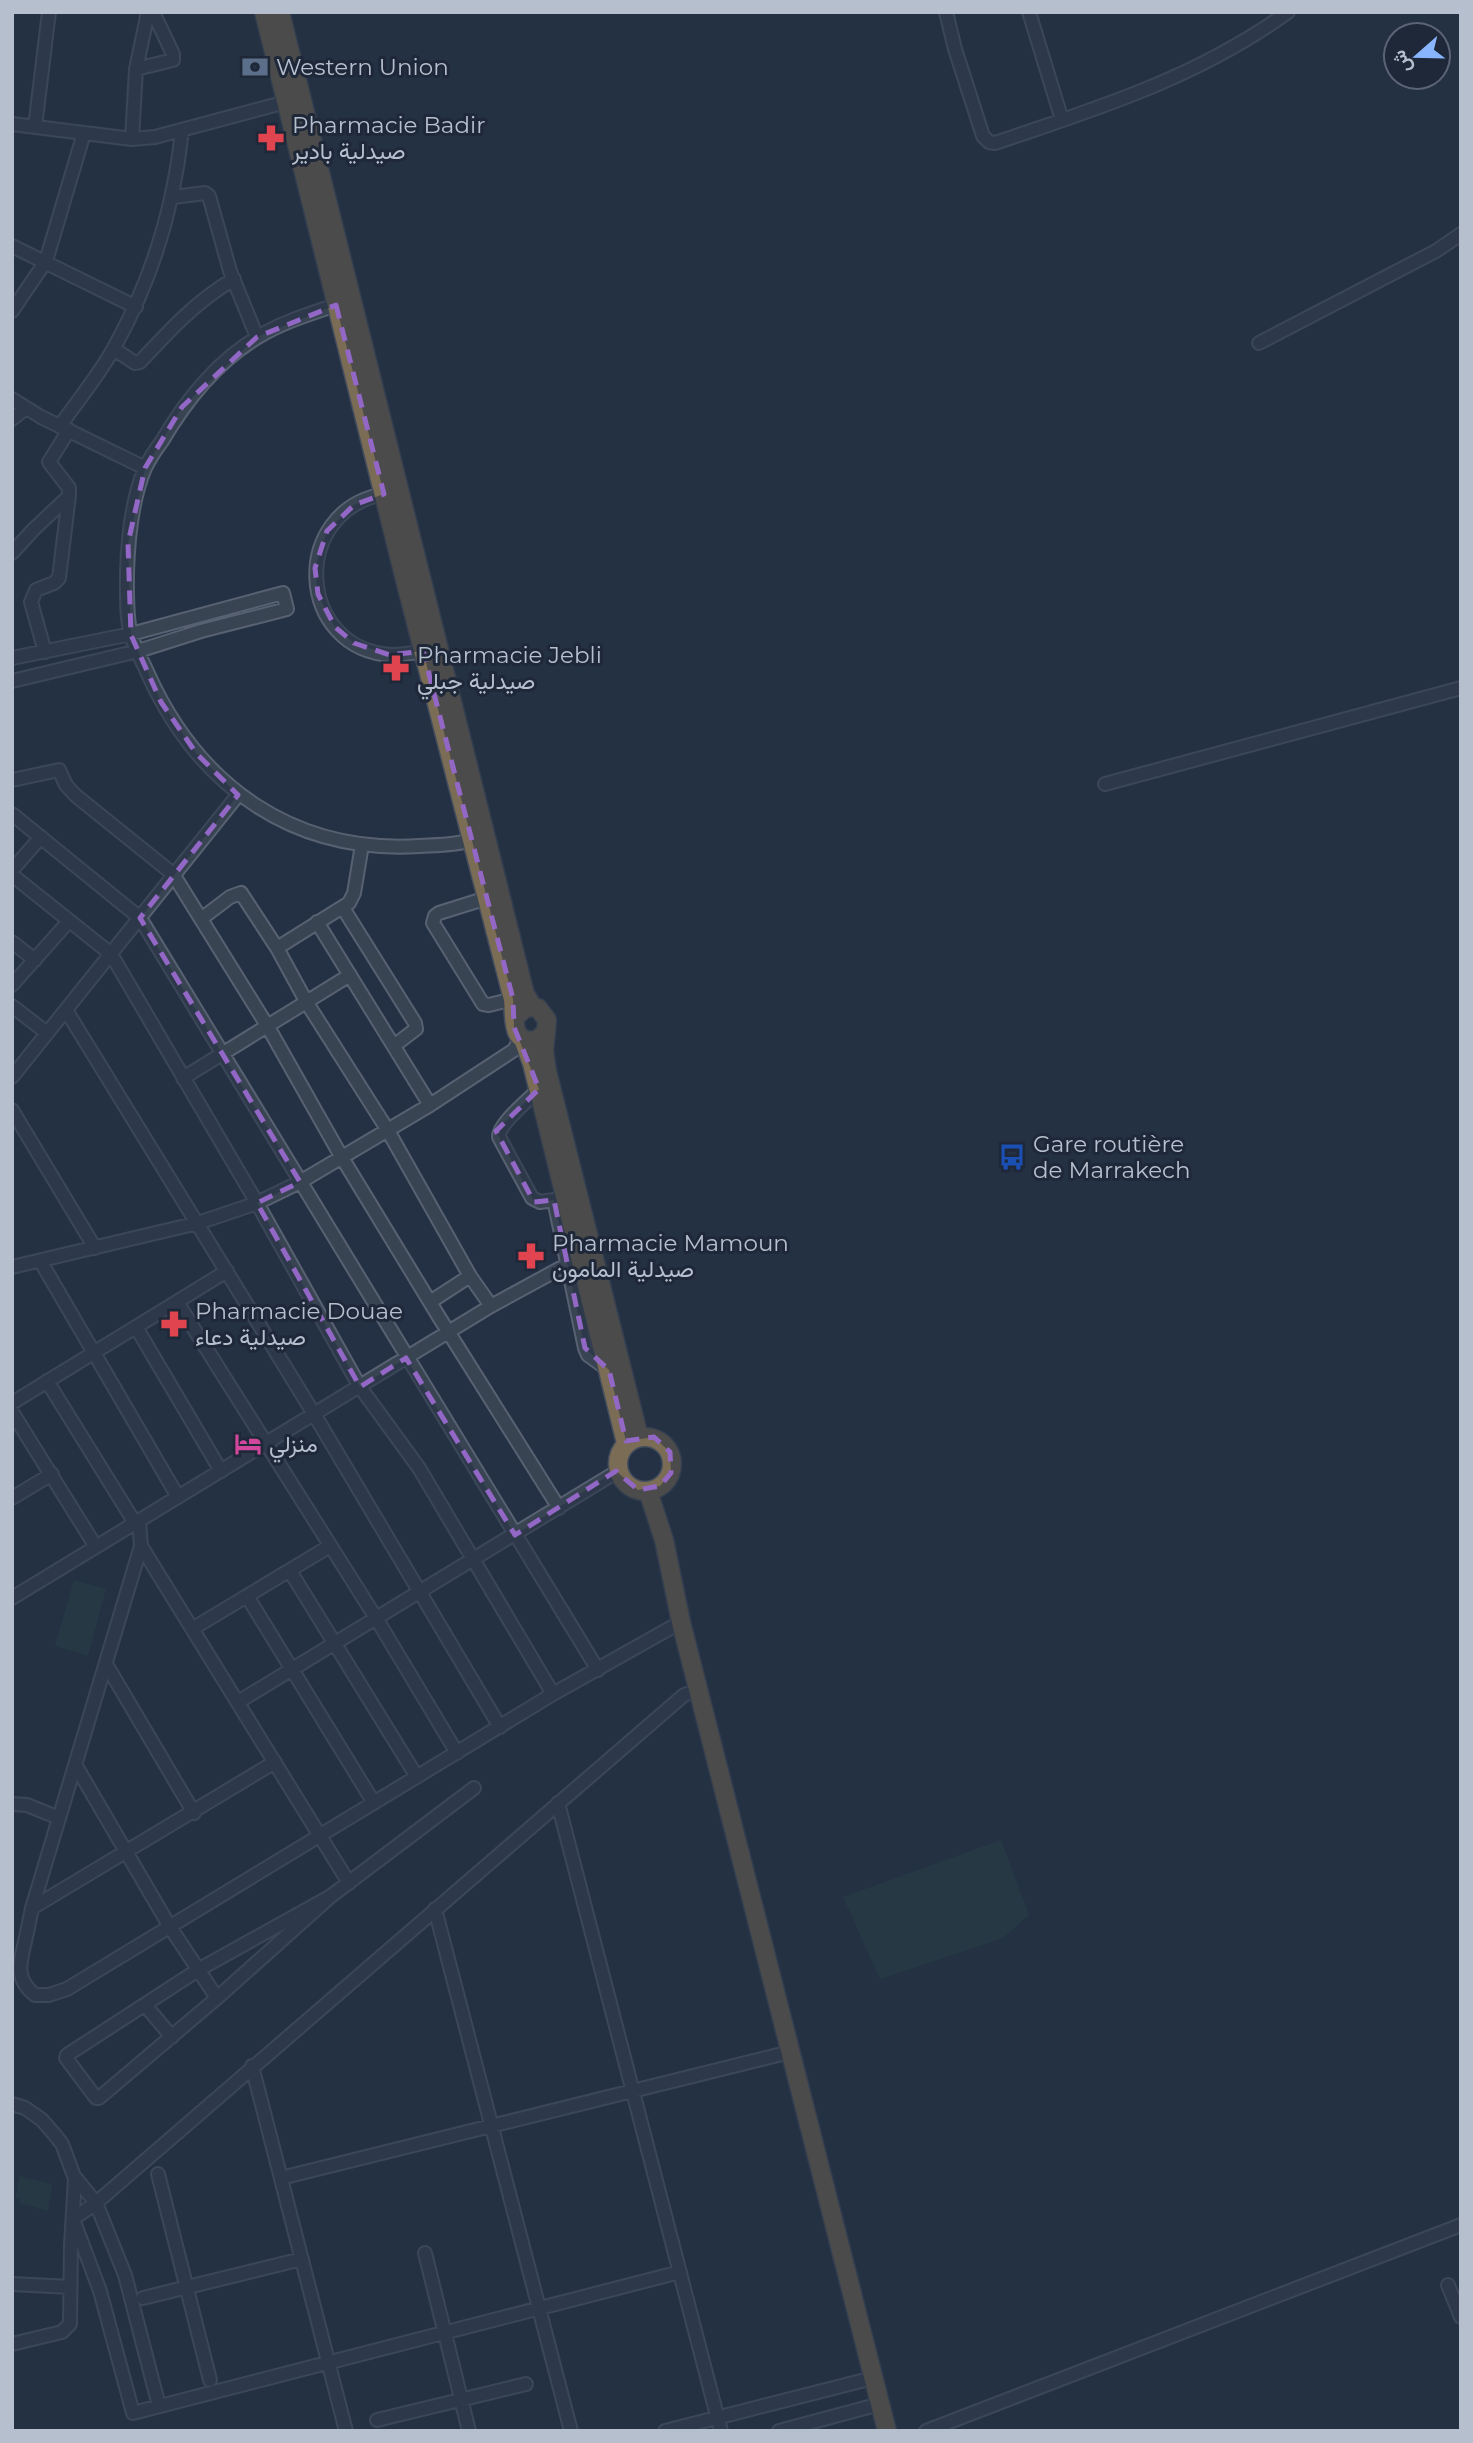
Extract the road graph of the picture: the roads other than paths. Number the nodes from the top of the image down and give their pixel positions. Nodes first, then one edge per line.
1 (49, 12) edge
2 (151, 12) edge
3 (264, 12) edge
4 (280, 12) edge
5 (946, 12) edge
6 (1029, 12) edge
7 (1288, 12) edge
8 (136, 69) junction
9 (286, 102) junction
10 (1062, 120) junction
11 (12, 124) edge
12 (35, 127) junction
13 (182, 131) junction
14 (84, 133) junction
15 (132, 139) junction
16 (173, 197) junction
17 (1461, 234) edge
18 (12, 246) edge
19 (46, 261) junction
20 (234, 279) junction
21 (336, 305) junction
22 (136, 307) junction
23 (12, 311) edge
24 (257, 337) junction
25 (1259, 343) dead end
26 (114, 349) junction
27 (12, 398) edge
28 (26, 408) junction
29 (12, 419) edge
30 (64, 428) junction
31 (145, 468) junction
32 (384, 494) junction
33 (69, 496) junction
34 (12, 553) edge
35 (131, 634) junction
36 (138, 651) junction
37 (424, 651) junction
38 (45, 652) junction
39 (12, 658) edge
40 (12, 681) edge
41 (1461, 688) edge
42 (12, 780) edge
43 (1105, 785) dead end
44 (238, 795) junction
45 (12, 814) edge
46 (41, 837) junction
47 (473, 840) junction
48 (362, 845) junction
49 (12, 873) edge
50 (173, 874) junction
51 (487, 898) junction
52 (343, 908) junction
53 (140, 918) junction
54 (201, 919) junction
55 (69, 920) junction
56 (317, 922) junction
57 (12, 942) edge
58 (277, 948) junction
59 (111, 954) junction
60 (35, 960) junction
61 (350, 975) junction
62 (12, 985) edge
63 (307, 1003) junction
64 (12, 1006) edge
65 (533, 1007) junction
66 (514, 1008) junction
67 (66, 1010) junction
68 (268, 1027) junction
69 (546, 1032) junction
70 (47, 1033) junction
71 (522, 1038) junction
72 (395, 1045) junction
73 (223, 1055) junction
74 (12, 1077) edge
75 (183, 1078) junction
76 (539, 1089) junction
77 (430, 1105) junction
78 (12, 1110) edge
79 (387, 1129) junction
80 (341, 1156) junction
81 (300, 1182) junction
82 (257, 1203) junction
83 (198, 1223) junction
84 (95, 1248) junction
85 (41, 1262) junction
86 (574, 1262) junction
87 (12, 1267) edge
88 (227, 1271) junction
89 (470, 1276) junction
90 (177, 1302) junction
91 (430, 1302) junction
92 (491, 1306) junction
93 (136, 1327) junction
94 (448, 1332) junction
95 (93, 1353) junction
96 (406, 1358) junction
97 (47, 1381) junction
98 (360, 1387) junction
99 (12, 1402) edge
100 (12, 1412) edge
101 (314, 1414) junction
102 (633, 1440) junction
103 (265, 1444) junction
104 (221, 1471) junction
105 (618, 1471) junction
106 (52, 1474) junction
107 (654, 1489) junction
108 (178, 1497) junction
109 (12, 1498) edge
110 (559, 1508) junction
111 (137, 1522) junction
112 (514, 1535) junction
113 (141, 1546) junction
114 (330, 1546) junction
115 (96, 1547) junction
116 (472, 1559) junction
117 (290, 1571) junction
118 (420, 1591) junction
119 (247, 1596) junction
120 (12, 1598) edge
121 (376, 1618) junction
122 (681, 1622) junction
123 (192, 1629) junction
124 (335, 1643) junction
125 (106, 1664) junction
126 (292, 1669) junction
127 (598, 1670) junction
128 (699, 1690) junction
129 (553, 1694) junction
130 (237, 1702) junction
131 (500, 1727) junction
132 (457, 1753) junction
133 (275, 1762) junction
134 (76, 1766) junction
135 (416, 1777) junction
136 (474, 1788) dead end
137 (374, 1803) junction
138 (558, 1803) junction
139 (12, 1804) edge
140 (194, 1813) junction
141 (59, 1818) junction
142 (320, 1836) junction
143 (124, 1851) junction
144 (349, 1883) junction
145 (331, 1896) junction
146 (32, 1908) junction
147 (435, 1909) junction
148 (170, 1927) junction
149 (12, 1936) edge
150 (26, 1939) junction
151 (16, 1955) edge
152 (198, 1970) junction
153 (217, 1998) junction
154 (145, 2005) junction
155 (172, 2037) junction
156 (790, 2052) junction
157 (252, 2066) junction
158 (632, 2090) junction
159 (12, 2104) edge
160 (492, 2125) junction
161 (158, 2174) dead end
162 (75, 2178) junction
163 (281, 2178) junction
164 (96, 2203) junction
165 (73, 2220) junction
166 (1461, 2225) edge
167 (425, 2253) dead end
168 (302, 2259) junction
169 (680, 2273) junction
170 (12, 2284) edge
171 (1448, 2285) dead end
172 (70, 2287) junction
173 (187, 2287) junction
174 (143, 2298) dead end
175 (540, 2308) junction
176 (1461, 2317) edge
177 (445, 2333) junction
178 (13, 2342) edge
179 (329, 2363) junction
180 (873, 2378) junction
181 (210, 2380) dead end
182 (526, 2384) dead end
183 (461, 2400) junction
184 (880, 2404) junction
185 (159, 2406) junction
186 (717, 2417) junction
187 (377, 2420) dead end
188 (346, 2431) edge
189 (469, 2431) edge
190 (570, 2431) edge
191 (666, 2431) edge
192 (721, 2431) edge
193 (779, 2431) edge
194 (887, 2431) edge
195 (926, 2431) edge

1 - 12 street
2 - 8 street
2 - 8 street
3 - 9 highway
4 - 65 highway
5 - 10 street
6 - 10 street
7 - 10 street
8 - 15 street
9 - 13 street
9 - 21 highway
11 - 12 street
12 - 14 street
13 - 15 street
13 - 16 street
14 - 15 street
14 - 19 street
16 - 20 street
16 - 22 street
17 - 25 street
18 - 19 street
19 - 22 street
19 - 23 street
20 - 24 street
20 - 26 street
21 - 24 street
21 - 32 highway
22 - 26 street
24 - 31 street
26 - 30 street
27 - 28 street
28 - 29 street
28 - 30 street
30 - 31 street
30 - 33 street
31 - 35 street
32 - 37 highway
32 - 37 street
33 - 34 street
33 - 38 street
35 - 36 street
35 - 36 street
35 - 38 street
36 - 40 street
36 - 44 street
37 - 47 highway
38 - 39 street
41 - 43 street
42 - 50 street
44 - 48 street
44 - 50 street
45 - 46 street
46 - 49 street
46 - 53 street
47 - 48 street
47 - 51 highway
48 - 52 street
49 - 55 street
50 - 53 street
50 - 54 street
51 - 66 highway
51 - 66 street
52 - 56 street
52 - 72 street
53 - 59 street
53 - 73 street
54 - 58 street
54 - 68 street
55 - 59 street
55 - 60 street
56 - 58 street
56 - 61 street
57 - 60 street
58 - 63 street
59 - 67 street
59 - 75 street
60 - 62 street
61 - 63 street
61 - 72 street
63 - 68 street
63 - 79 street
64 - 70 street
65 - 66 highway
65 - 69 highway
66 - 71 highway
67 - 70 street
67 - 83 street
68 - 73 street
68 - 80 street
69 - 71 highway
69 - 102 highway
70 - 74 street
71 - 76 highway
71 - 77 street
72 - 77 street
73 - 75 street
73 - 81 street
75 - 82 street
76 - 86 highway
76 - 86 street
77 - 79 street
78 - 84 street
79 - 80 street
79 - 89 street
80 - 81 street
80 - 91 street
81 - 82 street
81 - 96 street
82 - 83 street
82 - 98 street
83 - 84 street
83 - 88 street
84 - 85 street
85 - 87 street
85 - 95 street
86 - 92 street
86 - 102 highway
88 - 90 street
88 - 101 street
89 - 91 street
89 - 92 street
90 - 93 street
90 - 103 street
91 - 94 street
92 - 94 street
93 - 95 street
93 - 104 street
94 - 96 street
94 - 110 street
95 - 97 street
95 - 108 street
96 - 98 street
96 - 112 street
97 - 99 street
97 - 111 street
98 - 101 street
98 - 116 street
100 - 106 street
101 - 103 street
101 - 118 street
102 - 105 highway
102 - 107 highway
103 - 104 street
103 - 114 street
104 - 108 street
105 - 107 highway
105 - 110 street
106 - 109 street
106 - 115 street
107 - 122 highway
108 - 111 street
110 - 112 street
111 - 113 street
111 - 115 street
112 - 116 street
112 - 127 street
113 - 123 street
113 - 125 street
114 - 117 street
114 - 121 street
115 - 120 street
116 - 118 street
116 - 129 street
117 - 119 street
117 - 124 street
118 - 121 street
118 - 131 street
119 - 123 street
119 - 126 street
121 - 124 street
121 - 132 street
122 - 127 street
122 - 128 highway
123 - 130 street
124 - 126 street
124 - 135 street
125 - 134 street
125 - 140 street
126 - 130 street
126 - 137 street
127 - 129 street
128 - 138 street
128 - 156 highway
129 - 131 street
130 - 133 street
131 - 132 street
132 - 135 street
133 - 140 street
133 - 142 street
134 - 141 street
134 - 143 street
135 - 137 street
136 - 144 street
137 - 142 street
138 - 147 street
138 - 158 street
139 - 141 street
140 - 143 street
141 - 146 street
142 - 144 street
142 - 148 street
143 - 146 street
143 - 148 street
144 - 145 street
145 - 152 street
145 - 153 street
146 - 150 street
147 - 157 street
147 - 160 street
148 - 151 street
148 - 152 street
149 - 150 street
150 - 151 street
152 - 153 street
152 - 154 street
153 - 155 street
154 - 155 street
154 - 155 street
156 - 158 street
156 - 180 highway
157 - 163 street
157 - 164 street
158 - 160 street
158 - 169 street
159 - 162 street
160 - 163 street
160 - 175 street
161 - 173 street
162 - 164 street
162 - 165 street
163 - 168 street
164 - 165 street
164 - 185 street
165 - 172 street
165 - 185 street
166 - 195 street
167 - 177 street
168 - 173 street
168 - 179 street
169 - 175 street
169 - 186 street
170 - 172 street
171 - 176 street
172 - 178 street
173 - 174 street
173 - 181 street
175 - 177 street
175 - 190 street
177 - 179 street
177 - 183 street
179 - 185 street
179 - 188 street
180 - 184 highway
180 - 186 street
182 - 183 street
183 - 187 street
183 - 189 street
184 - 193 street
184 - 194 highway
186 - 191 street
186 - 192 street

